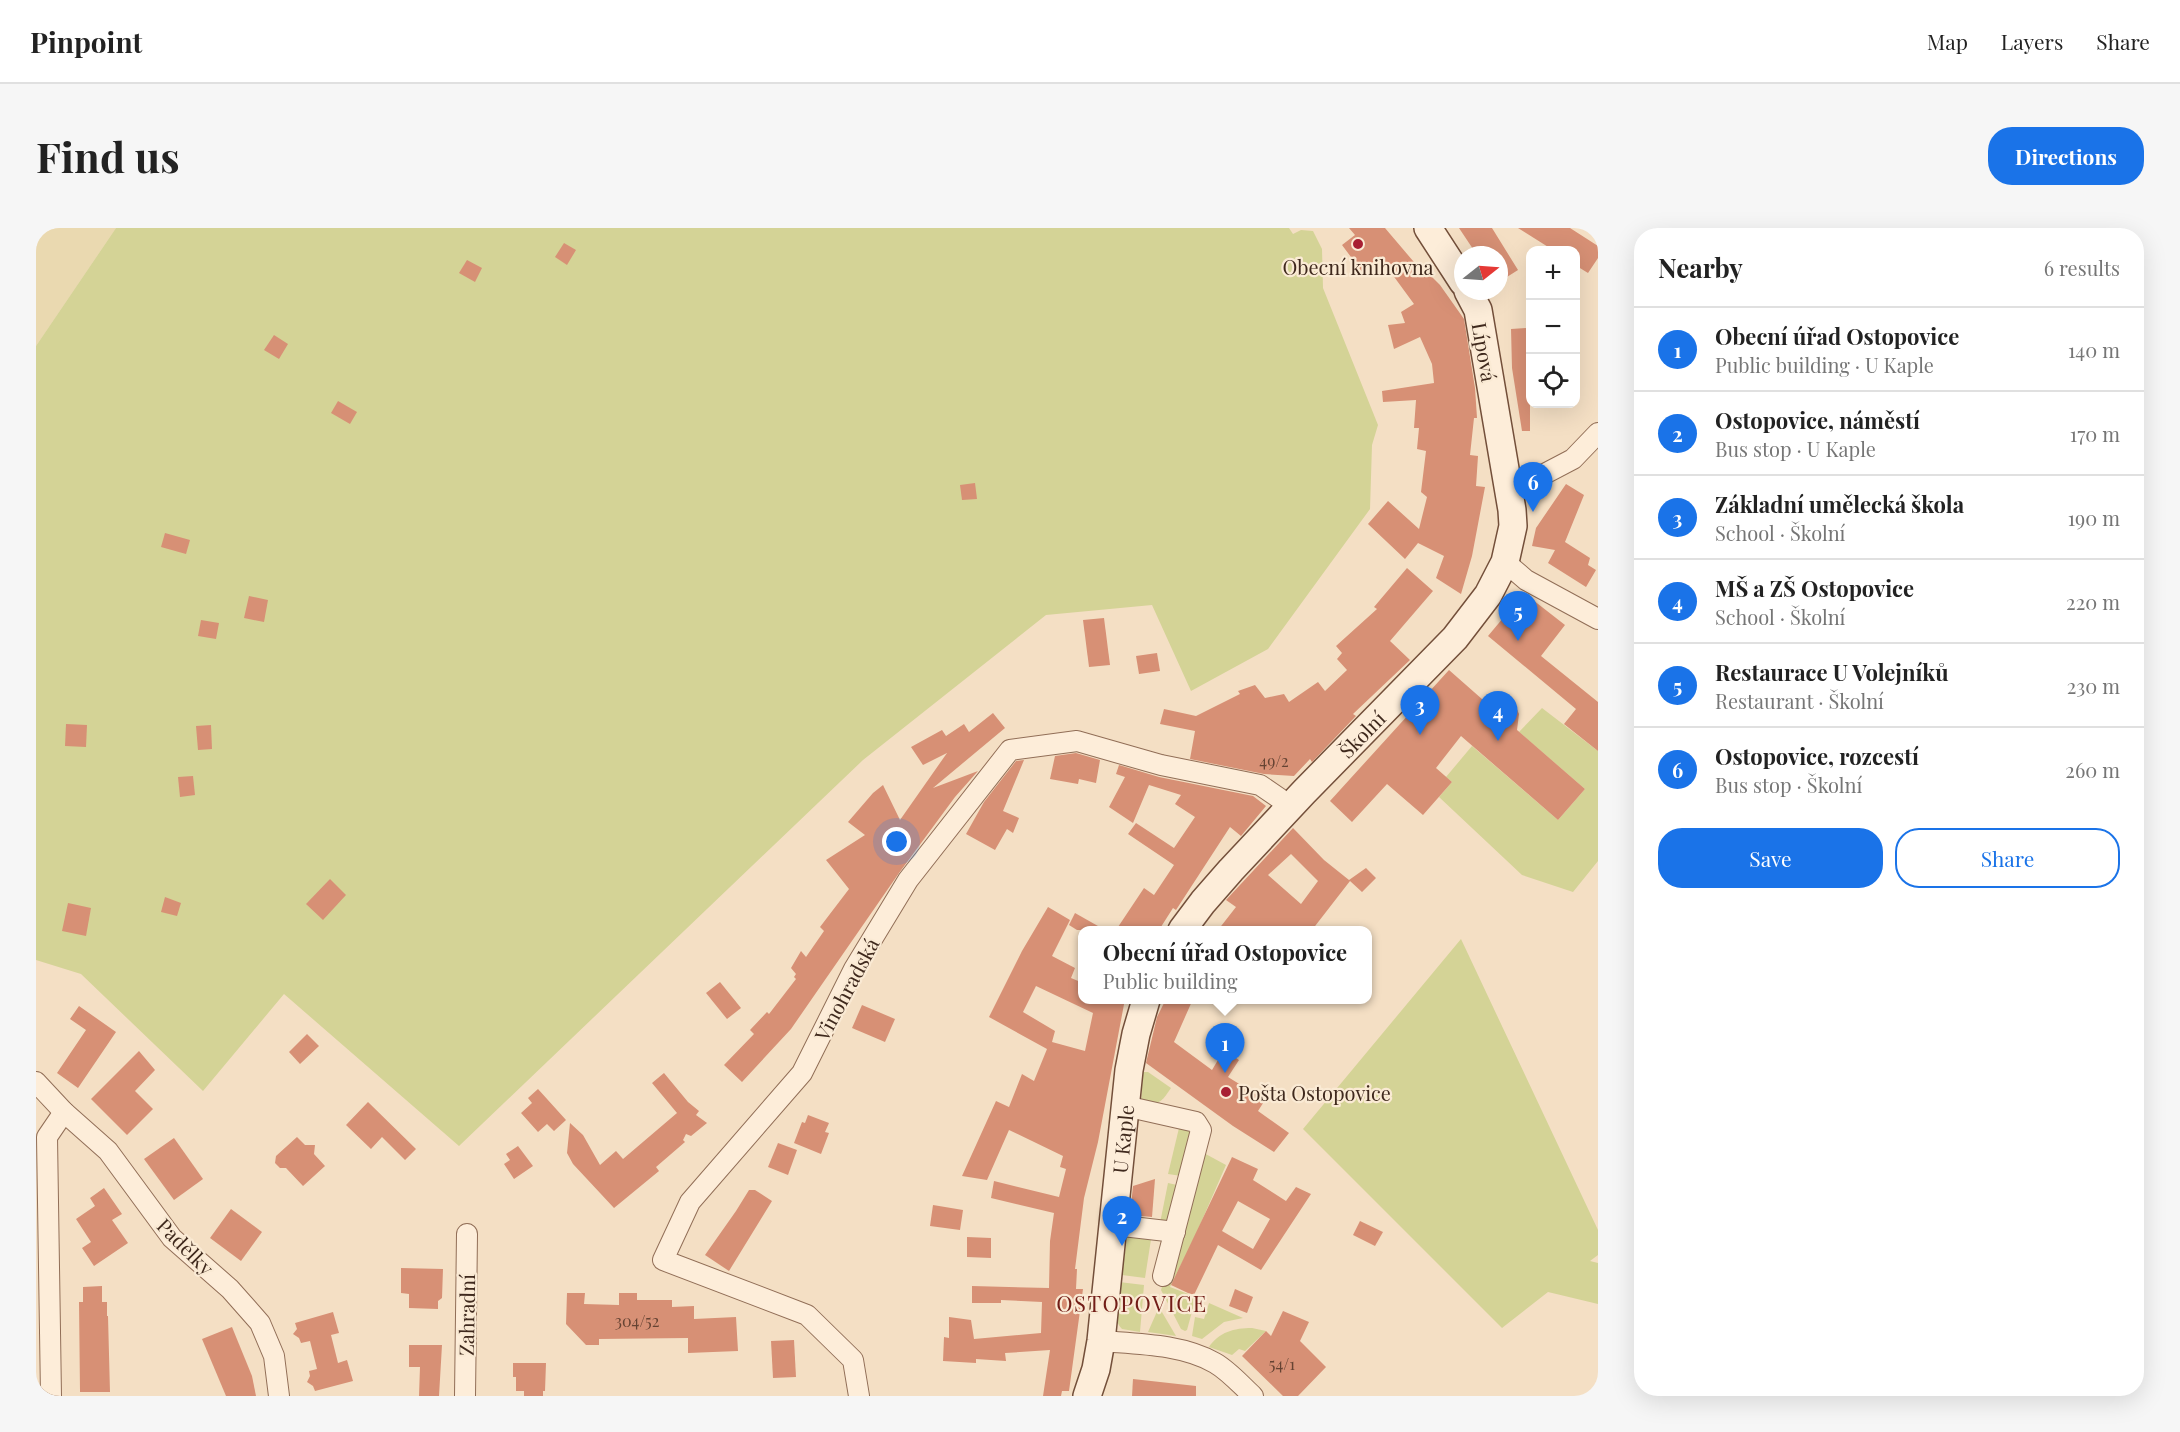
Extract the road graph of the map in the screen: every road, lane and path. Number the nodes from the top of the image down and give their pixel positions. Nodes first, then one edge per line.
1 (1428, 228) edge
2 (1454, 272) edge
3 (1472, 300) edge
4 (1497, 415) joint
5 (1598, 434) edge
6 (1510, 492) junction
7 (1505, 562) junction
8 (1598, 619) edge
9 (1288, 808) junction
10 (1185, 926) edge
11 (1145, 1004) edge
12 (36, 1082) edge
13 (1125, 1106) junction
14 (64, 1112) junction
15 (1123, 1226) dead end
16 (1175, 1232) junction
17 (467, 1234) dead end
18 (1163, 1276) dead end
19 (1101, 1341) junction
20 (51, 1396) edge
21 (279, 1396) edge
22 (465, 1396) edge
23 (859, 1396) edge
24 (1087, 1396) edge
25 (1253, 1396) edge

1 - 2 street, Lípová
3 - 4 street, Lípová
4 - 6 street, Školní
5 - 6 street
6 - 7 street, Školní
7 - 8 street
7 - 9 street, Školní
9 - 10 street, Školní
9 - 23 street, Vinohradská
11 - 13 street
12 - 14 street, Padělky
13 - 16 street, U Kaple
13 - 19 street, U Kaple
14 - 20 street
14 - 21 street, Padělky
15 - 16 street
16 - 18 street, U Kaple
17 - 22 street, Zahradní
19 - 24 street, U Kaple
19 - 25 street

